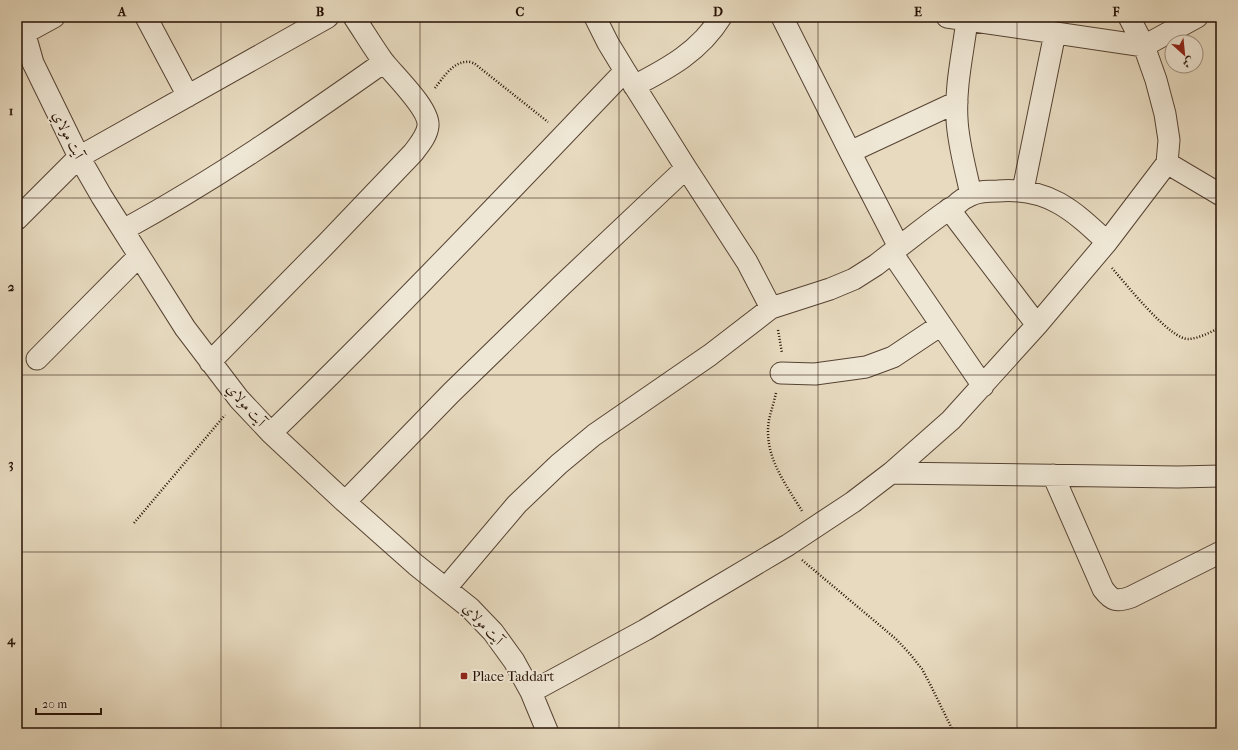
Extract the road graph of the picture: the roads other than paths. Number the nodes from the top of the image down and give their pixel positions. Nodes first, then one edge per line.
1 (54, 17) edge
2 (146, 17) edge
3 (328, 17) edge
4 (354, 17) edge
5 (594, 17) edge
6 (721, 17) edge
7 (782, 17) edge
8 (946, 17) edge
9 (1129, 17) edge
10 (1197, 17) edge
11 (967, 20) junction
12 (306, 22) edge
13 (22, 26) edge
14 (1055, 33) junction
15 (1144, 46) junction
16 (384, 62) junction
17 (25, 68) edge
18 (630, 79) junction
19 (188, 96) junction
20 (957, 102) junction
21 (850, 152) junction
22 (78, 157) junction
23 (1167, 163) junction
24 (686, 168) junction
25 (1023, 190) junction
26 (971, 195) junction
27 (1221, 195) edge
28 (949, 209) junction
29 (17, 219) edge
30 (123, 230) junction
31 (1102, 247) junction
32 (896, 250) junction
33 (139, 256) junction
34 (771, 308) junction
35 (941, 325) junction
36 (1037, 325) junction
37 (37, 359) dead end
38 (210, 362) junction
39 (781, 373) road end
40 (982, 386) junction
41 (271, 433) junction
42 (891, 473) junction
43 (1053, 475) junction
44 (1221, 476) edge
45 (345, 502) junction
46 (1221, 552) edge
47 (446, 588) junction
48 (531, 692) junction
49 (548, 733) edge

1 - 13 street
2 - 19 street
3 - 12 street
4 - 16 street
5 - 18 street
6 - 18 street
7 - 21 street
8 - 11 street
9 - 15 street
10 - 15 street
11 - 14 street
11 - 20 street
12 - 19 street
13 - 17 street, آيت مولاي
14 - 15 street
14 - 25 street
15 - 23 street
16 - 30 street
16 - 38 street
17 - 22 street, آيت مولاي
18 - 24 street
18 - 41 street
19 - 22 street
20 - 21 street
20 - 26 street
21 - 32 street
22 - 29 street
22 - 30 street, آيت مولاي
23 - 27 street
23 - 31 street
24 - 34 street
24 - 45 street
25 - 26 street
25 - 31 street
26 - 28 street
28 - 32 street
28 - 36 street
30 - 33 street, آيت مولاي
31 - 36 street
32 - 34 street
32 - 35 street
33 - 37 street
33 - 38 street, آيت مولاي
34 - 47 street
35 - 39 street
35 - 40 street
36 - 40 street
38 - 41 street, آيت مولاي
40 - 42 street
41 - 45 street, آيت مولاي
42 - 43 street
42 - 48 street
43 - 44 street
43 - 46 street
45 - 47 street, آيت مولاي
47 - 48 street, آيت مولاي
48 - 49 street, آيت مولاي

